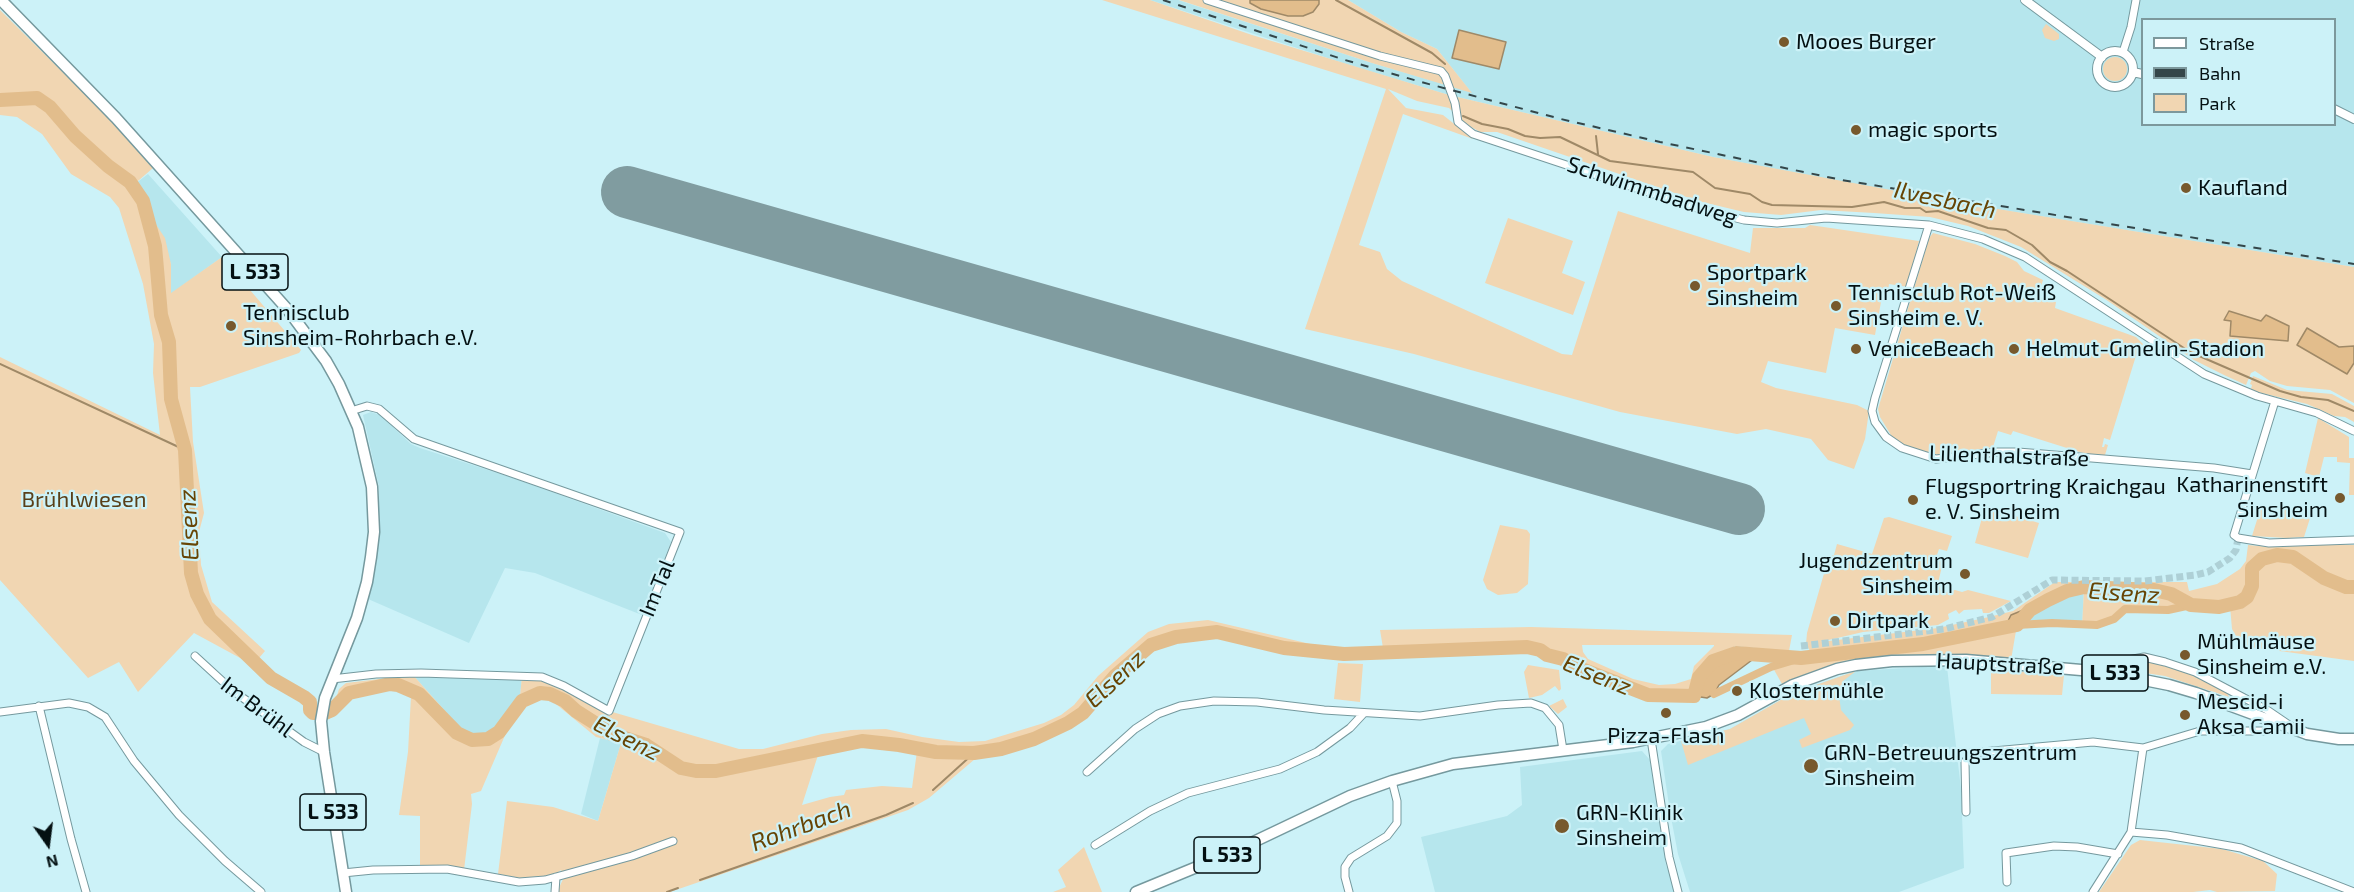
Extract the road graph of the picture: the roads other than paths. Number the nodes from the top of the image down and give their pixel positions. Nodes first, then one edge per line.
1 (1, 0) edge
2 (1207, 0) edge
3 (2025, 0) edge
4 (2136, 0) edge
5 (2123, 52) junction
6 (2102, 57) junction
7 (2138, 73) edge
8 (2336, 110) edge
9 (2354, 119) edge
10 (1929, 225) junction
11 (2275, 400) junction
12 (351, 411) junction
13 (2354, 431) edge
14 (2252, 474) junction
15 (2354, 540) edge
16 (195, 656) dead end
17 (2104, 672) junction
18 (332, 679) junction
19 (39, 706) junction
20 (0, 712) edge
21 (1364, 713) junction
22 (2278, 724) junction
23 (2295, 730) junction
24 (1651, 739) junction
25 (2354, 739) edge
26 (2143, 748) junction
27 (1563, 750) junction
28 (324, 753) junction
29 (1087, 772) dead end
30 (1392, 781) junction
31 (1966, 812) dead end
32 (2131, 832) junction
33 (673, 841) dead end
34 (1095, 845) dead end
35 (2118, 854) junction
36 (343, 873) junction
37 (556, 877) junction
38 (2007, 882) dead end
39 (86, 892) edge
40 (261, 892) edge
41 (346, 892) edge
42 (555, 892) edge
43 (1136, 892) edge
44 (1349, 892) edge
45 (1678, 892) edge
46 (2093, 892) edge
47 (2354, 892) edge

1 - 12 main road, L 533
2 - 10 street, Schwimmbadweg
3 - 6 street
4 - 5 street
5 - 6 street
5 - 7 street
6 - 7 street
8 - 9 street
10 - 11 street, Schwimmbadweg
10 - 14 street, Lilienthalstraße
11 - 13 street, Schwimmbadweg
11 - 14 street
12 - 18 main road, L 533
12 - 18 street, Im Tal
14 - 15 street
16 - 28 street, Im Brühl
17 - 22 main road, Hauptstraße / L 533
17 - 23 street
17 - 24 main road, Hauptstraße / L 533
18 - 28 main road, L 533
19 - 20 street
19 - 39 street
19 - 40 street
21 - 27 street
21 - 29 street
21 - 34 street
22 - 23 main road, Hauptstraße / L 533
22 - 26 street
23 - 25 main road, Hauptstraße / L 533
24 - 27 main road, L 533
24 - 45 street
26 - 31 street
26 - 32 street
27 - 30 main road, L 533
28 - 36 main road, L 533
30 - 43 main road, L 533
30 - 44 street
32 - 35 street
32 - 47 street
33 - 37 street
35 - 38 street
35 - 46 street
36 - 37 street
36 - 41 main road, L 533
37 - 42 street

